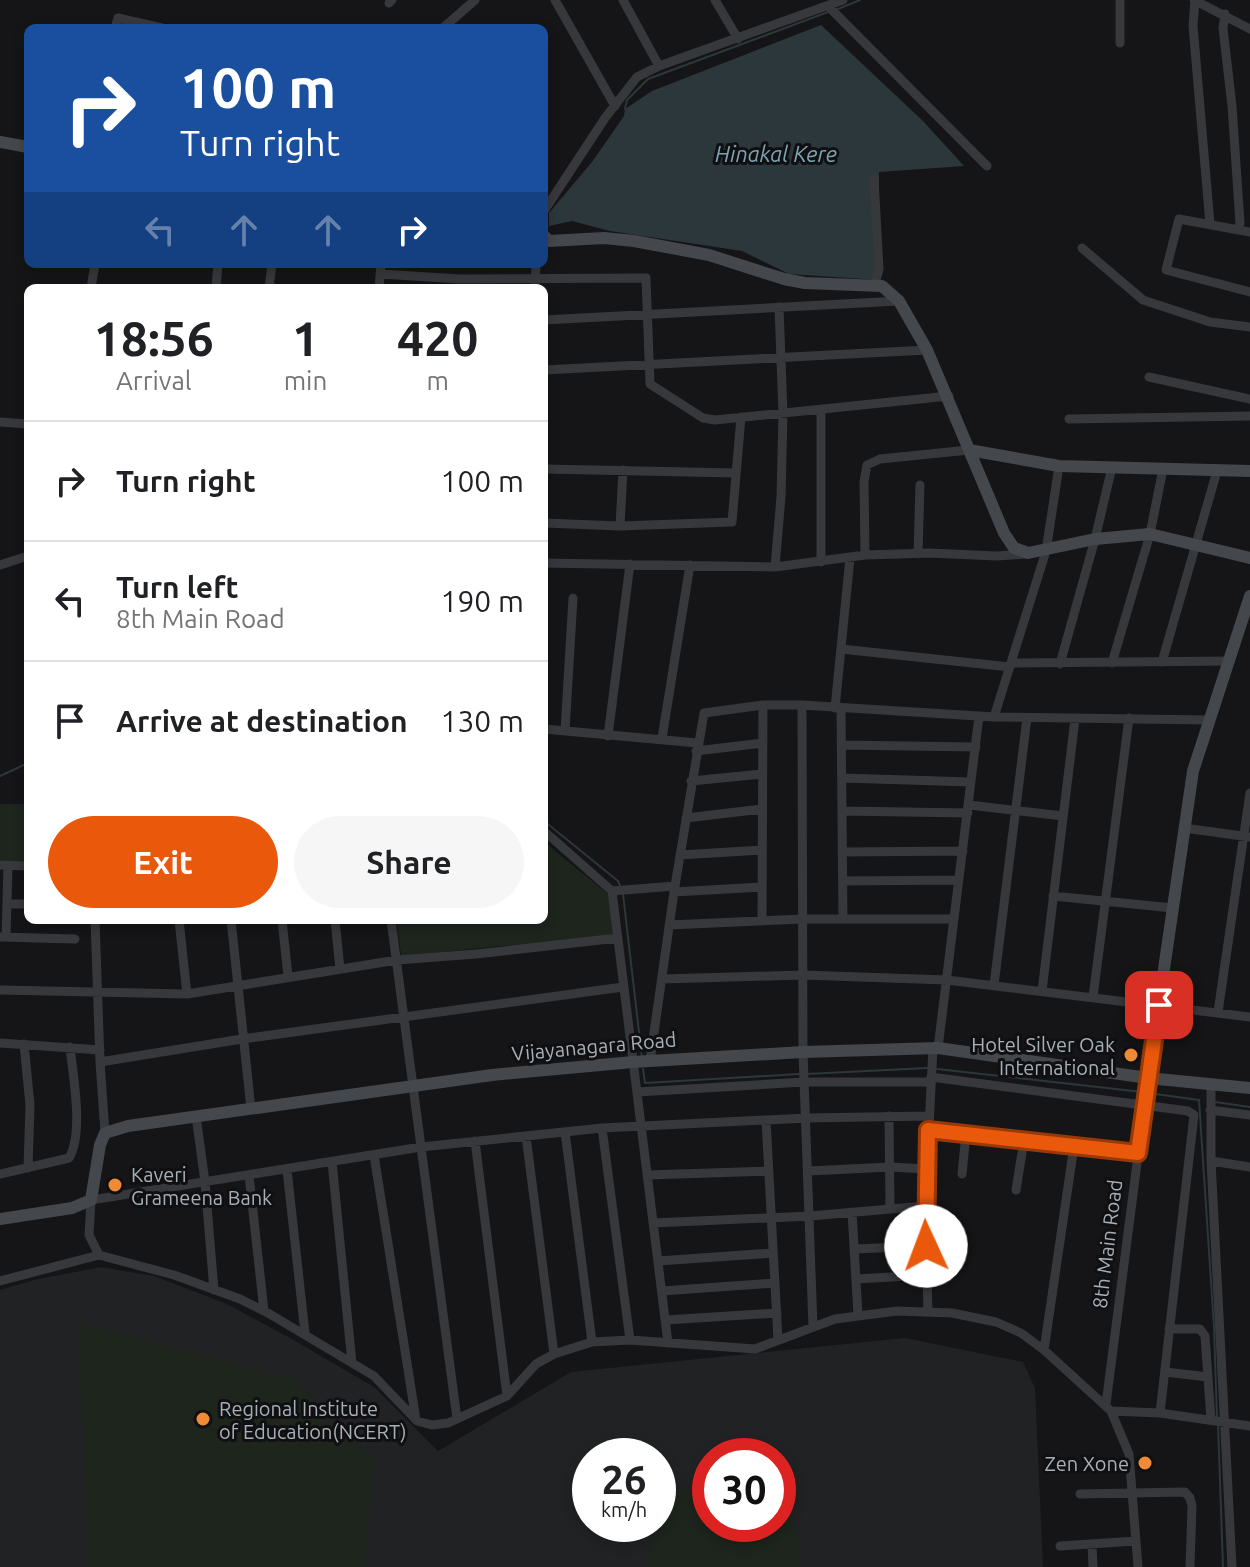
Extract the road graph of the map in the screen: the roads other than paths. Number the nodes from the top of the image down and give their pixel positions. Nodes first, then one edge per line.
1 (475, 0) edge
2 (555, 0) edge
3 (623, 0) edge
4 (715, 0) edge
5 (843, 0) edge
6 (1120, 0) edge
7 (1195, 0) edge
8 (829, 7) junction
9 (1225, 14) junction
10 (116, 24) edge
11 (144, 24) edge
12 (448, 24) edge
13 (1250, 29) edge
14 (738, 39) junction
15 (1120, 43) dead end
16 (659, 66) junction
17 (615, 106) junction
18 (0, 142) edge
19 (24, 146) edge
20 (987, 166) dead end
21 (874, 179) dead end
22 (548, 205) edge
23 (1210, 224) junction
24 (1238, 230) junction
25 (1250, 232) edge
26 (548, 240) edge
27 (1082, 248) dead end
28 (381, 269) edge
29 (460, 284) edge
30 (535, 284) edge
31 (875, 284) junction
32 (1250, 292) edge
33 (899, 301) junction
34 (779, 307) junction
35 (647, 314) junction
36 (548, 320) edge
37 (1250, 327) edge
38 (927, 350) junction
39 (780, 358) junction
40 (649, 364) junction
41 (548, 370) edge
42 (1149, 377) dead end
43 (949, 396) junction
44 (1250, 399) edge
45 (821, 409) junction
46 (783, 413) junction
47 (1250, 416) edge
48 (741, 417) junction
49 (1069, 419) dead end
50 (0, 422) edge
51 (24, 424) edge
52 (969, 450) junction
53 (1059, 466) junction
54 (1112, 467) junction
55 (548, 469) edge
56 (1163, 469) junction
57 (623, 470) junction
58 (1217, 471) junction
59 (1250, 471) edge
60 (736, 473) junction
61 (920, 485) dead end
62 (548, 523) edge
63 (620, 526) junction
64 (1150, 534) junction
65 (1095, 539) junction
66 (1195, 543) junction
67 (1046, 551) junction
68 (1028, 553) junction
69 (918, 554) junction
70 (865, 555) junction
71 (24, 557) edge
72 (850, 558) junction
73 (1250, 558) edge
74 (821, 562) junction
75 (548, 563) edge
76 (630, 564) junction
77 (0, 565) edge
78 (690, 565) junction
79 (775, 567) junction
80 (1250, 596) edge
81 (573, 598) dead end
82 (841, 649) junction
83 (1230, 661) junction
84 (1162, 662) junction
85 (1112, 663) junction
86 (1060, 664) junction
87 (1011, 665) junction
88 (763, 705) junction
89 (802, 705) junction
90 (838, 708) junction
91 (979, 716) junction
92 (994, 717) junction
93 (1027, 718) junction
94 (1129, 718) junction
95 (1075, 719) junction
96 (1208, 720) junction
97 (548, 729) edge
98 (565, 731) junction
99 (608, 736) junction
100 (662, 738) junction
101 (763, 743) junction
102 (842, 745) junction
103 (697, 747) junction
104 (976, 747) junction
105 (762, 774) junction
106 (842, 778) junction
107 (691, 781) junction
108 (971, 782) junction
109 (1250, 793) edge
110 (762, 809) junction
111 (968, 809) junction
112 (1014, 810) junction
113 (842, 811) junction
114 (1063, 816) junction
115 (686, 818) junction
116 (1184, 828) junction
117 (548, 835) edge
118 (1247, 837) edge
119 (762, 850) junction
120 (963, 851) junction
121 (842, 852) junction
122 (680, 855) junction
123 (4, 865) edge
124 (24, 866) edge
125 (959, 880) junction
126 (843, 881) junction
127 (762, 887) junction
128 (674, 889) junction
129 (612, 891) junction
130 (1053, 896) junction
131 (1105, 899) junction
132 (8, 904) junction
133 (24, 904) edge
134 (1173, 908) junction
135 (803, 919) junction
136 (843, 919) junction
137 (954, 919) junction
138 (762, 921) junction
139 (95, 924) edge
140 (179, 924) edge
141 (231, 924) edge
142 (282, 924) edge
143 (335, 924) edge
144 (392, 924) edge
145 (669, 925) junction
146 (3, 937) edge
147 (618, 938) junction
148 (75, 939) dead end
149 (397, 960) junction
150 (340, 969) junction
151 (803, 975) junction
152 (288, 976) junction
153 (662, 979) junction
154 (947, 980) junction
155 (239, 985) junction
156 (994, 985) junction
157 (623, 987) junction
158 (0, 990) edge
159 (1042, 991) junction
160 (98, 994) junction
161 (187, 994) junction
162 (1093, 997) junction
163 (1159, 1005) junction
164 (1218, 1012) junction
165 (403, 1016) junction
166 (1250, 1017) edge
167 (242, 1039) junction
168 (0, 1043) edge
169 (24, 1044) junction
170 (70, 1047) junction
171 (936, 1048) junction
172 (100, 1050) junction
173 (803, 1052) junction
174 (650, 1061) junction
175 (100, 1062) junction
176 (633, 1062) junction
177 (1148, 1078) junction
178 (931, 1080) junction
179 (804, 1082) junction
180 (1211, 1083) junction
181 (413, 1086) junction
182 (1250, 1088) edge
183 (637, 1092) junction
184 (1144, 1107) junction
185 (251, 1109) junction
186 (1210, 1110) junction
187 (1250, 1115) edge
188 (196, 1116) junction
189 (889, 1116) junction
190 (929, 1116) junction
191 (807, 1118) junction
192 (766, 1120) junction
193 (641, 1126) junction
194 (602, 1128) junction
195 (928, 1130) junction
196 (565, 1132) junction
197 (105, 1133) junction
198 (966, 1134) junction
199 (526, 1136) junction
200 (1024, 1140) junction
201 (475, 1141) junction
202 (1074, 1146) junction
203 (421, 1147) junction
204 (1138, 1153) junction
205 (374, 1155) junction
206 (1211, 1161) junction
207 (332, 1162) junction
208 (890, 1167) junction
209 (1250, 1167) edge
210 (28, 1168) junction
211 (926, 1169) junction
212 (287, 1170) junction
213 (769, 1171) junction
214 (809, 1171) junction
215 (0, 1174) edge
216 (962, 1174) dead end
217 (249, 1175) junction
218 (648, 1175) junction
219 (205, 1182) junction
220 (1016, 1190) dead end
221 (91, 1200) junction
222 (925, 1206) junction
223 (890, 1209) junction
224 (852, 1212) junction
225 (810, 1216) junction
226 (771, 1217) junction
227 (0, 1219) edge
228 (653, 1223) junction
229 (926, 1246) junction
230 (854, 1249) junction
231 (773, 1253) junction
232 (99, 1255) junction
233 (658, 1261) junction
234 (927, 1275) junction
235 (856, 1279) junction
236 (0, 1281) edge
237 (775, 1283) junction
238 (214, 1290) junction
239 (662, 1291) junction
240 (264, 1311) junction
241 (928, 1311) junction
242 (777, 1313) junction
243 (858, 1315) junction
244 (666, 1320) junction
245 (813, 1327) junction
246 (1169, 1329) junction
247 (305, 1333) junction
248 (630, 1340) junction
249 (778, 1340) junction
250 (592, 1342) junction
251 (668, 1343) junction
252 (1044, 1350) junction
253 (554, 1354) junction
254 (352, 1363) junction
255 (1165, 1372) junction
256 (1208, 1377) junction
257 (507, 1396) junction
258 (1109, 1408) junction
259 (1160, 1413) junction
260 (457, 1419) junction
261 (1211, 1420) junction
262 (417, 1421) junction
263 (1225, 1422) junction
264 (1250, 1426) edge
265 (1133, 1493) junction
266 (1080, 1494) dead end
267 (1136, 1541) junction
268 (1092, 1544) junction
269 (1060, 1546) dead end
270 (1093, 1567) edge
271 (1138, 1567) edge
272 (1190, 1567) edge
273 (1232, 1567) edge

1 - 12 street
2 - 17 street
3 - 16 street
4 - 14 street
5 - 8 street
6 - 15 street
7 - 9 street
7 - 23 street
8 - 14 street
8 - 20 street
9 - 13 street
9 - 24 street
10 - 11 street
14 - 16 street
16 - 17 street
17 - 22 street
18 - 19 street
21 - 31 street
23 - 24 street
23 - 32 street
24 - 25 street
26 - 31 street
27 - 37 street
28 - 29 street
29 - 30 street
30 - 35 street
31 - 33 street
33 - 34 street
33 - 38 street
34 - 35 street
34 - 39 street
35 - 36 street
35 - 40 street
38 - 39 street
38 - 43 street
39 - 40 street
39 - 46 street
40 - 41 street
40 - 48 street
42 - 44 street
43 - 45 street
43 - 52 street
45 - 46 street
45 - 74 street
46 - 48 street
46 - 79 street
47 - 49 street
48 - 60 street
50 - 51 street
52 - 53 street
52 - 68 street
52 - 70 street
53 - 54 street
53 - 67 street
54 - 56 street
54 - 65 street
55 - 57 street
56 - 58 street
56 - 64 street
57 - 60 street
57 - 63 street
58 - 59 street
58 - 66 street
60 - 63 street
61 - 69 street
62 - 63 street
64 - 65 street
64 - 66 street
64 - 85 street
65 - 67 street
65 - 86 street
66 - 73 street
66 - 84 street
67 - 68 street
67 - 87 street
68 - 69 street
69 - 70 street
70 - 72 street
71 - 77 street
72 - 74 street
72 - 82 street
74 - 79 street
75 - 76 street
76 - 78 street
76 - 99 street
78 - 79 street
78 - 100 street
80 - 83 street, 8th Main Road
81 - 98 street
82 - 87 street
82 - 90 street
83 - 84 street
83 - 96 street, 8th Main Road
84 - 85 street
85 - 86 street
86 - 87 street
87 - 92 street
88 - 89 street
88 - 101 street
88 - 103 street
89 - 90 street
89 - 135 street
90 - 91 street
90 - 102 street
91 - 92 street
91 - 104 street
92 - 93 street
93 - 95 street
93 - 112 street
94 - 95 street
94 - 96 street
94 - 131 street
95 - 114 street
96 - 116 street, 8th Main Road
97 - 98 street
98 - 99 street
99 - 100 street
100 - 103 street
101 - 103 street
101 - 105 street
102 - 104 street
102 - 106 street
103 - 107 street
104 - 108 street
105 - 107 street
105 - 110 street
106 - 108 street
106 - 113 street
107 - 115 street
108 - 111 street
109 - 118 street
110 - 115 street
110 - 119 street
111 - 112 street
111 - 113 street
111 - 120 street
112 - 114 street
112 - 156 street
113 - 121 street
114 - 130 street
115 - 122 street
116 - 118 street
116 - 134 street, 8th Main Road
117 - 129 street
118 - 164 street
119 - 122 street
119 - 127 street
120 - 121 street
120 - 125 street
121 - 126 street
122 - 128 street
123 - 124 street
123 - 132 street
125 - 126 street
125 - 137 street
126 - 136 street
127 - 128 street
127 - 138 street
128 - 129 street
128 - 145 street
129 - 147 street
130 - 131 street
130 - 159 street
131 - 134 street
131 - 162 street
132 - 133 street
132 - 146 street
134 - 163 street, 8th Main Road
135 - 136 street
135 - 138 street
135 - 151 street
136 - 137 street
137 - 154 street
138 - 145 street
139 - 160 street
140 - 161 street
141 - 155 street
142 - 152 street
143 - 150 street
144 - 149 street
145 - 153 street
146 - 148 street
147 - 149 street
147 - 157 street
149 - 150 street
149 - 165 street
150 - 152 street
151 - 153 street
151 - 154 street
151 - 173 street
152 - 155 street
153 - 174 street
154 - 156 street
154 - 171 street
155 - 161 street
155 - 167 street
156 - 159 street
157 - 165 street
157 - 176 street
158 - 160 street
159 - 162 street
160 - 161 street
160 - 172 street
162 - 163 street
163 - 164 street
163 - 177 street, 8th Main Road
164 - 166 street
165 - 167 street
165 - 181 street
167 - 175 street
167 - 185 street
168 - 169 street
169 - 170 street
169 - 210 street
170 - 172 street
170 - 210 street
171 - 173 street, Vijayanagara Road
171 - 177 street, Vijayanagara Road
171 - 178 street
172 - 175 street
173 - 174 street, Vijayanagara Road
173 - 179 street
174 - 176 street, Vijayanagara Road
175 - 197 street
176 - 181 street, Vijayanagara Road
176 - 183 street
177 - 180 street, Vijayanagara Road
177 - 184 street, 8th Main Road
178 - 179 street
178 - 184 street
178 - 190 street
179 - 183 street
179 - 191 street
180 - 182 street, Vijayanagara Road
180 - 186 street
181 - 185 street, Vijayanagara Road
181 - 203 street
183 - 193 street
184 - 204 street, 8th Main Road
184 - 246 street
185 - 188 street, Vijayanagara Road
186 - 187 street
186 - 206 street
188 - 197 street, Vijayanagara Road
188 - 219 street
189 - 190 street
189 - 191 street
189 - 208 street
190 - 195 street
191 - 192 street
191 - 214 street
192 - 193 street
192 - 213 street
193 - 194 street
193 - 218 street
194 - 196 street
194 - 248 street
195 - 198 street
195 - 211 street
196 - 199 street
196 - 250 street
197 - 221 street
198 - 200 street
198 - 216 street
199 - 201 street
199 - 253 street
200 - 202 street
200 - 220 street
201 - 203 street
201 - 257 street
202 - 204 street
202 - 252 street
203 - 205 street
203 - 260 street
204 - 258 street, 8th Main Road
205 - 207 street
205 - 262 street
206 - 209 street
206 - 263 street
207 - 212 street
207 - 254 street
208 - 211 street
208 - 214 street
208 - 223 street
210 - 215 street
211 - 222 street
212 - 217 street
212 - 247 street
213 - 218 street
213 - 226 street
214 - 225 street
217 - 219 street
217 - 240 street
218 - 228 street
219 - 221 street
219 - 238 street
221 - 227 street
221 - 232 street
222 - 223 street
222 - 229 street
223 - 224 street
224 - 225 street
224 - 230 street
225 - 226 street
225 - 245 street
226 - 228 street
226 - 231 street
228 - 233 street
229 - 230 street
229 - 234 street
230 - 235 street
231 - 233 street
231 - 237 street
232 - 236 street
232 - 238 street
233 - 239 street
234 - 235 street
234 - 241 street
235 - 243 street
237 - 239 street
237 - 242 street
238 - 240 street
239 - 244 street
240 - 247 street
241 - 243 street
241 - 252 street
242 - 244 street
242 - 249 street
243 - 245 street
244 - 251 street
245 - 249 street
246 - 255 street
246 - 256 street
247 - 254 street
248 - 250 street
248 - 251 street
249 - 251 street
250 - 253 street
252 - 258 street
253 - 257 street
254 - 262 street
255 - 256 street
255 - 259 street
256 - 261 street
257 - 260 street
258 - 259 street
258 - 265 street, 8th Main Road
259 - 261 street
260 - 262 street
261 - 263 street
263 - 264 street
263 - 273 street
265 - 266 street
265 - 267 street, 8th Main Road
265 - 272 street
267 - 268 street
267 - 271 street, 8th Main Road
268 - 269 street
268 - 270 street

